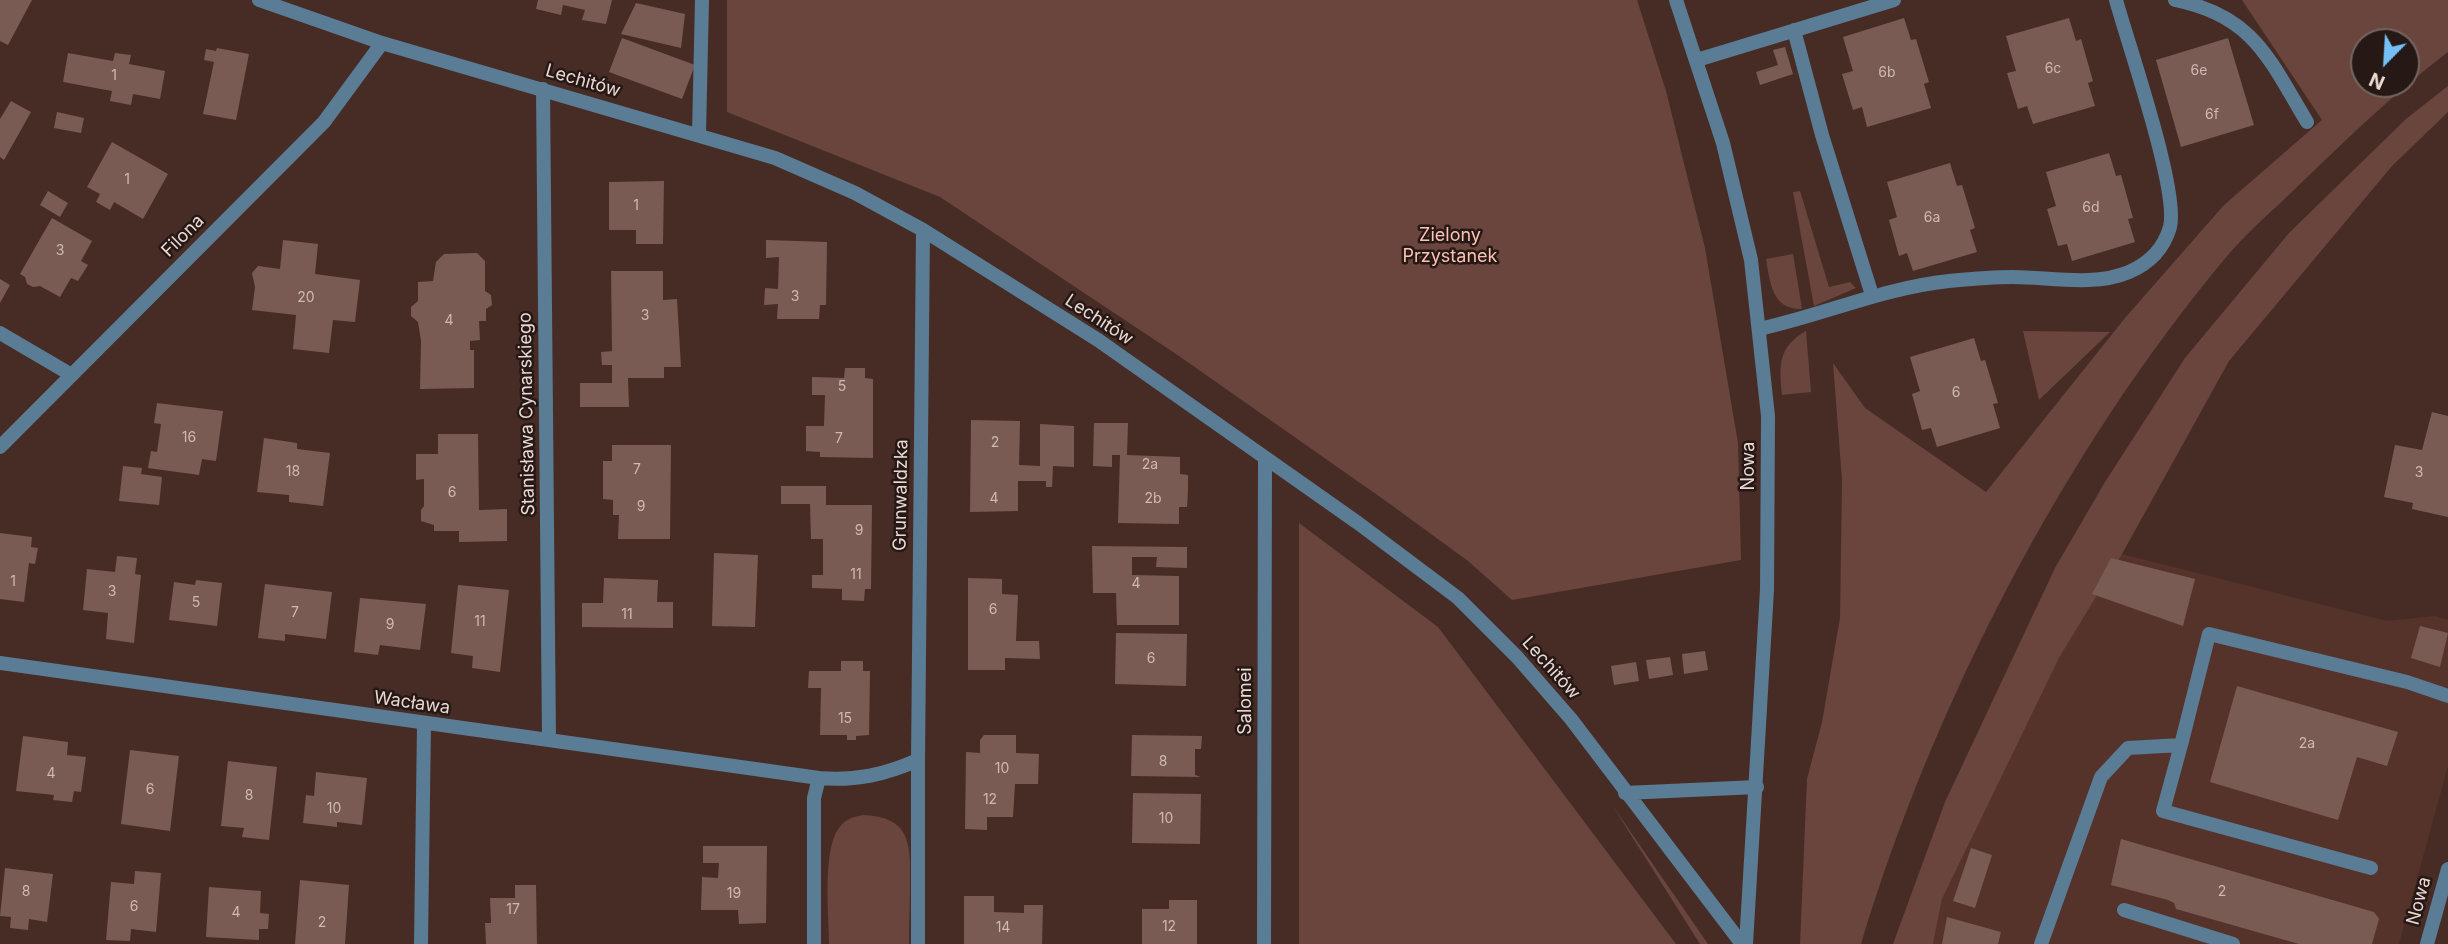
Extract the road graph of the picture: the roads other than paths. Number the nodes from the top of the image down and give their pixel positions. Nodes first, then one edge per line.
1 (259, 0) edge
2 (702, 0) edge
3 (1676, 0) edge
4 (1894, 0) edge
5 (2116, 0) edge
6 (2175, 0) edge
7 (1794, 30) junction
8 (382, 43) junction
9 (1697, 60) junction
10 (543, 89) junction
11 (2307, 122) dead end
12 (699, 134) junction
13 (923, 230) junction
14 (1872, 295) junction
15 (1759, 330) junction
16 (0, 333) edge
17 (70, 374) junction
18 (0, 447) edge
19 (1265, 458) junction
20 (0, 663) edge
21 (2448, 696) edge
22 (425, 724) junction
23 (549, 739) junction
24 (2180, 745) junction
25 (918, 760) junction
26 (820, 778) junction
27 (1756, 786) junction
28 (1625, 793) junction
29 (2371, 868) dead end
30 (2448, 869) edge
31 (2124, 910) dead end
32 (421, 944) edge
33 (814, 944) edge
34 (918, 944) edge
35 (1264, 944) edge
36 (1744, 944) edge
37 (2041, 944) edge
38 (2233, 944) edge
39 (2427, 944) edge

1 - 8 street, Lechitów
2 - 12 street
3 - 9 street, Nowa
4 - 7 street
5 - 14 street
6 - 11 street
7 - 9 street
7 - 14 street
8 - 10 street, Lechitów
8 - 17 street, Filona
9 - 15 street, Nowa
10 - 12 street, Lechitów
10 - 23 street, Stanisława Cynarskiego
12 - 13 street, Lechitów
13 - 19 street, Lechitów
13 - 25 street, Grunwaldzka
14 - 15 street
15 - 27 street, Nowa
16 - 17 street
17 - 18 street, Filona
19 - 28 street, Lechitów
19 - 35 street, Salomei
20 - 22 street, Wacława
21 - 24 street
22 - 23 street, Wacława
22 - 32 street
23 - 26 street, Wacława
24 - 29 street
24 - 37 street
25 - 26 street
25 - 34 street, Grunwaldzka
26 - 33 street
27 - 28 street
27 - 36 street, Nowa
28 - 36 street, Lechitów
30 - 39 street, Nowa
31 - 38 street

